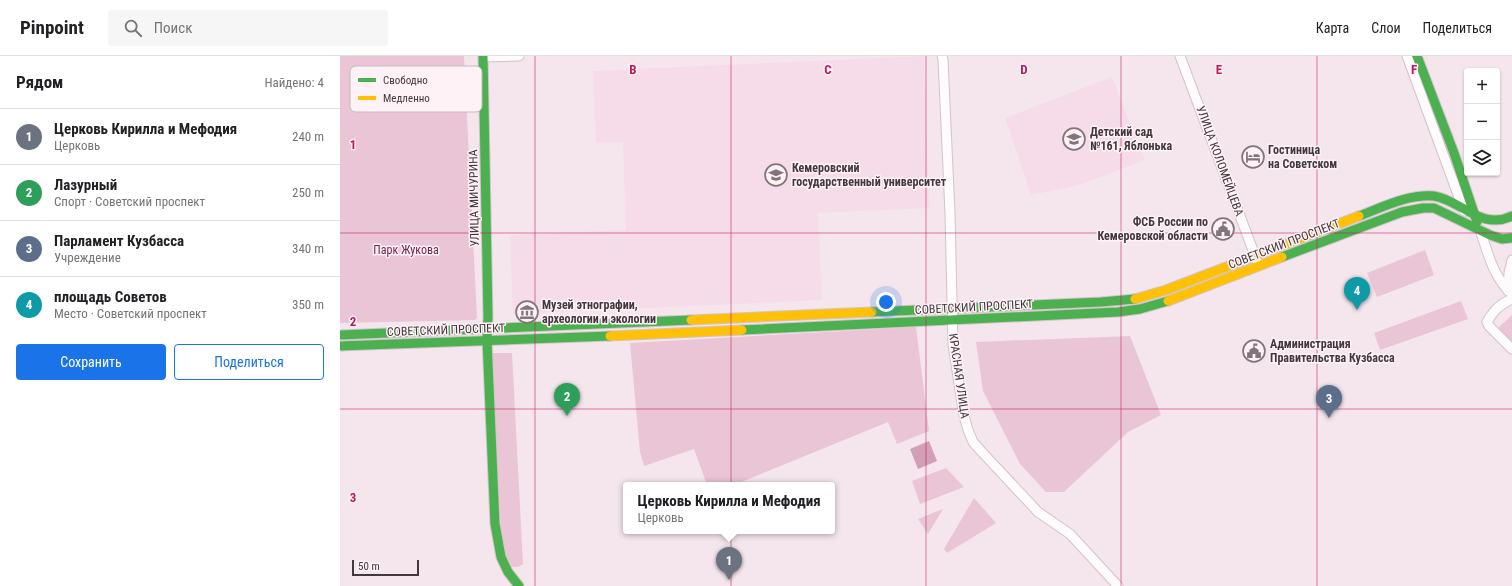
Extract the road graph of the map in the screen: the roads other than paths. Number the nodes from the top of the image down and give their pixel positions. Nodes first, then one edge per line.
1 (519, 56) edge
2 (942, 56) edge
3 (1180, 56) edge
4 (1407, 56) edge
5 (1417, 56) edge
6 (483, 57) edge
7 (1464, 210) junction
8 (1474, 214) junction
9 (1512, 216) edge
10 (1480, 230) junction
11 (1512, 238) edge
12 (1256, 257) junction
13 (1512, 260) edge
14 (1259, 267) junction
15 (1511, 294) edge
16 (952, 309) junction
17 (952, 320) junction
18 (488, 329) junction
19 (340, 335) edge
20 (487, 340) junction
21 (340, 346) edge
22 (1512, 349) edge
23 (519, 586) edge
24 (1118, 586) edge

1 - 6 street
2 - 16 street, КРАСНАЯ УЛИЦА
3 - 12 street, УЛИЦА КОЛОМЕЙЦЕВА
4 - 7 street
5 - 8 main road
6 - 18 main road, УЛИЦА МИЧУРИНА
7 - 8 main road, СОВЕТСКИЙ ПРОСПЕКТ
7 - 10 street
7 - 12 main road, СОВЕТСКИЙ ПРОСПЕКТ
8 - 9 main road, СОВЕТСКИЙ ПРОСПЕКТ
8 - 10 main road
10 - 11 main road, СОВЕТСКИЙ ПРОСПЕКТ
10 - 14 main road, СОВЕТСКИЙ ПРОСПЕКТ
10 - 15 street
12 - 14 street, УЛИЦА КОЛОМЕЙЦЕВА
12 - 16 main road, СОВЕТСКИЙ ПРОСПЕКТ
13 - 15 street
14 - 17 main road, СОВЕТСКИЙ ПРОСПЕКТ
15 - 22 street
16 - 17 street, КРАСНАЯ УЛИЦА
16 - 18 main road, СОВЕТСКИЙ ПРОСПЕКТ
17 - 20 main road, СОВЕТСКИЙ ПРОСПЕКТ
17 - 24 street, КРАСНАЯ УЛИЦА
18 - 19 main road, СОВЕТСКИЙ ПРОСПЕКТ
18 - 20 main road, УЛИЦА МИЧУРИНА
20 - 21 main road, СОВЕТСКИЙ ПРОСПЕКТ
20 - 23 main road, УЛИЦА МИЧУРИНА

